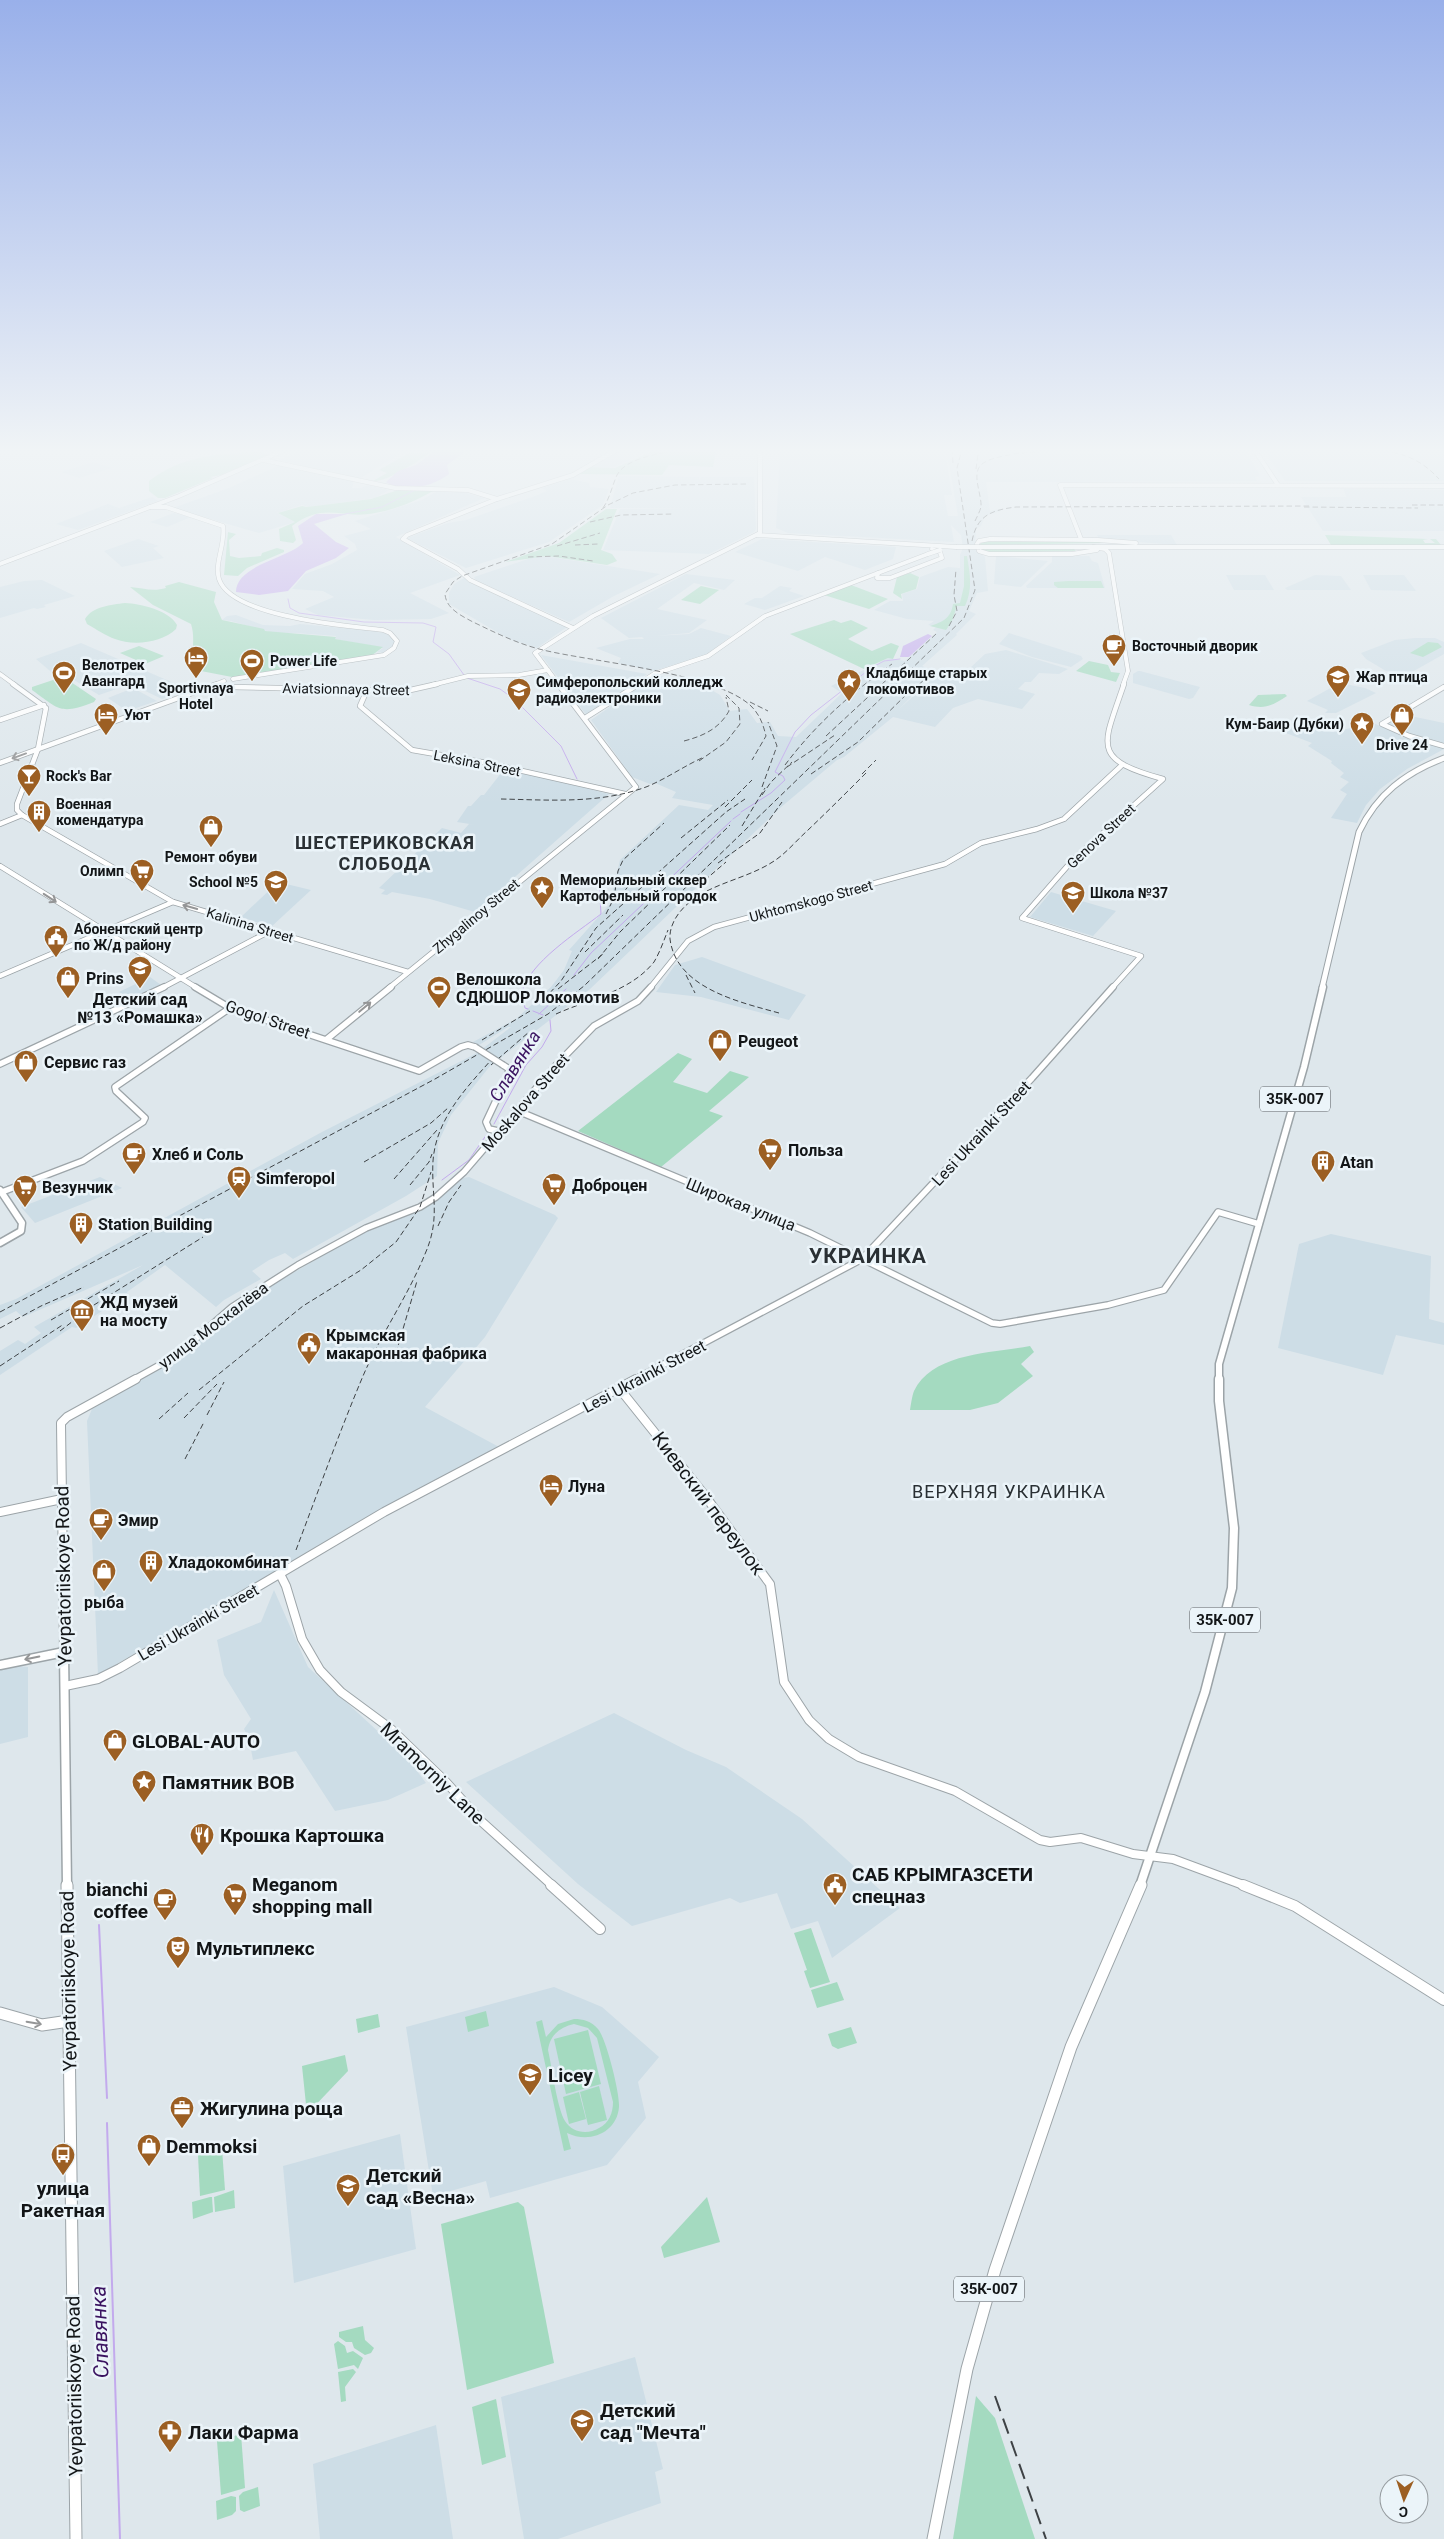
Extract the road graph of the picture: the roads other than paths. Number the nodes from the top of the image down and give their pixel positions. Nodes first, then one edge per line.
1 (220, 567) edge
2 (455, 567) edge
3 (690, 567) edge
4 (891, 567) edge
5 (918, 567) edge
6 (1111, 567) edge
7 (878, 572) junction
8 (573, 628) junction
9 (548, 670) junction
10 (0, 674) edge
11 (248, 677) junction
12 (234, 679) junction
13 (224, 681) junction
14 (240, 683) junction
15 (224, 687) junction
16 (232, 687) junction
17 (245, 687) junction
18 (1444, 687) edge
19 (200, 688) junction
20 (367, 690) junction
21 (44, 705) junction
22 (585, 718) junction
23 (0, 720) edge
24 (1444, 746) edge
25 (38, 749) junction
26 (1444, 758) edge
27 (0, 763) edge
28 (1121, 766) junction
29 (625, 794) junction
30 (22, 815) junction
31 (0, 824) edge
32 (958, 858) joint
33 (0, 866) edge
34 (173, 902) junction
35 (270, 931) junction
36 (104, 932) junction
37 (1141, 956) joint
38 (674, 960) joint
39 (408, 972) junction
40 (0, 976) edge
41 (181, 978) junction
42 (230, 1008) junction
43 (327, 1039) junction
44 (0, 1064) edge
45 (518, 1110) junction
46 (498, 1131) junction
47 (1, 1191) edge
48 (1259, 1224) junction
49 (0, 1243) edge
50 (862, 1259) junction
51 (619, 1388) junction
52 (61, 1423) joint
53 (62, 1499) junction
54 (0, 1512) edge
55 (280, 1574) junction
56 (64, 1652) junction
57 (0, 1665) edge
58 (65, 1686) junction
59 (1152, 1856) junction
60 (600, 1929) dead end
61 (1444, 2000) edge
62 (0, 2013) edge
63 (69, 2022) junction
64 (76, 2539) edge
65 (934, 2539) edge

1 - 11 main road
2 - 8 main road
3 - 8 main road
4 - 7 main road, bridge
5 - 7 main road
6 - 28 main road
7 - 22 main road
8 - 9 main road
9 - 20 main road, Aviatsionnaya Street
9 - 22 main road
10 - 21 main road
11 - 12 main road
11 - 14 main road
12 - 13 main road
12 - 14 main road
13 - 15 main road
13 - 19 main road
14 - 16 main road
14 - 17 main road
15 - 16 main road, Aviatsionnaya Street
15 - 19 main road, Aviatsionnaya Street
16 - 17 main road, Aviatsionnaya Street
17 - 20 main road, Aviatsionnaya Street
18 - 24 main road
19 - 25 main road
20 - 29 main road, Leksina Street
21 - 23 main road
21 - 25 main road
22 - 29 main road
25 -> 27 main road
25 - 30 main road
26 - 48 main road, 35К-007
28 - 32 main road
28 - 37 main road, Genova Street
29 - 39 main road, Zhygalinoy Street
30 - 31 main road
30 - 34 main road, Kalinina Street
32 - 38 street, Ukhtomskogo Street
33 -> 36 main road, Gogol Street
35 -> 34 main road, Kalinina Street
34 - 36 main road
35 - 39 main road, Kalinina Street
35 - 41 main road
36 - 40 main road
36 - 41 main road, Gogol Street
37 - 50 main road, Lesi Ukrainki Street
38 - 45 main road, Moskalova Street
43 -> 39 main road, Zhygalinoy Street
41 - 42 main road, Gogol Street
41 - 44 main road
42 - 43 main road, Gogol Street
42 - 47 main road
43 - 46 main road, Gogol Street, bridge
45 - 46 main road, Moskalova Street
45 - 50 main road, Широкая улица
46 - 52 main road, Moskalova Street
47 - 49 main road
48 - 50 main road, Широкая улица
48 - 59 main road, 35К-007
50 - 51 main road, Lesi Ukrainki Street
51 - 55 main road, Lesi Ukrainki Street
51 - 59 main road, Киевский переулок
52 - 53 main road, Yevpatoriiskoye Road
53 - 54 main road
53 - 56 main road, Yevpatoriiskoye Road
55 - 58 main road, Lesi Ukrainki Street
55 - 60 main road, Mramorniy Lane
56 -> 57 main road
56 - 58 main road, Yevpatoriiskoye Road
58 - 63 main road, Yevpatoriiskoye Road
59 - 61 main road, Киевский переулок
59 - 65 main road, 35К-007
62 -> 63 main road
63 - 64 main road, Yevpatoriiskoye Road

